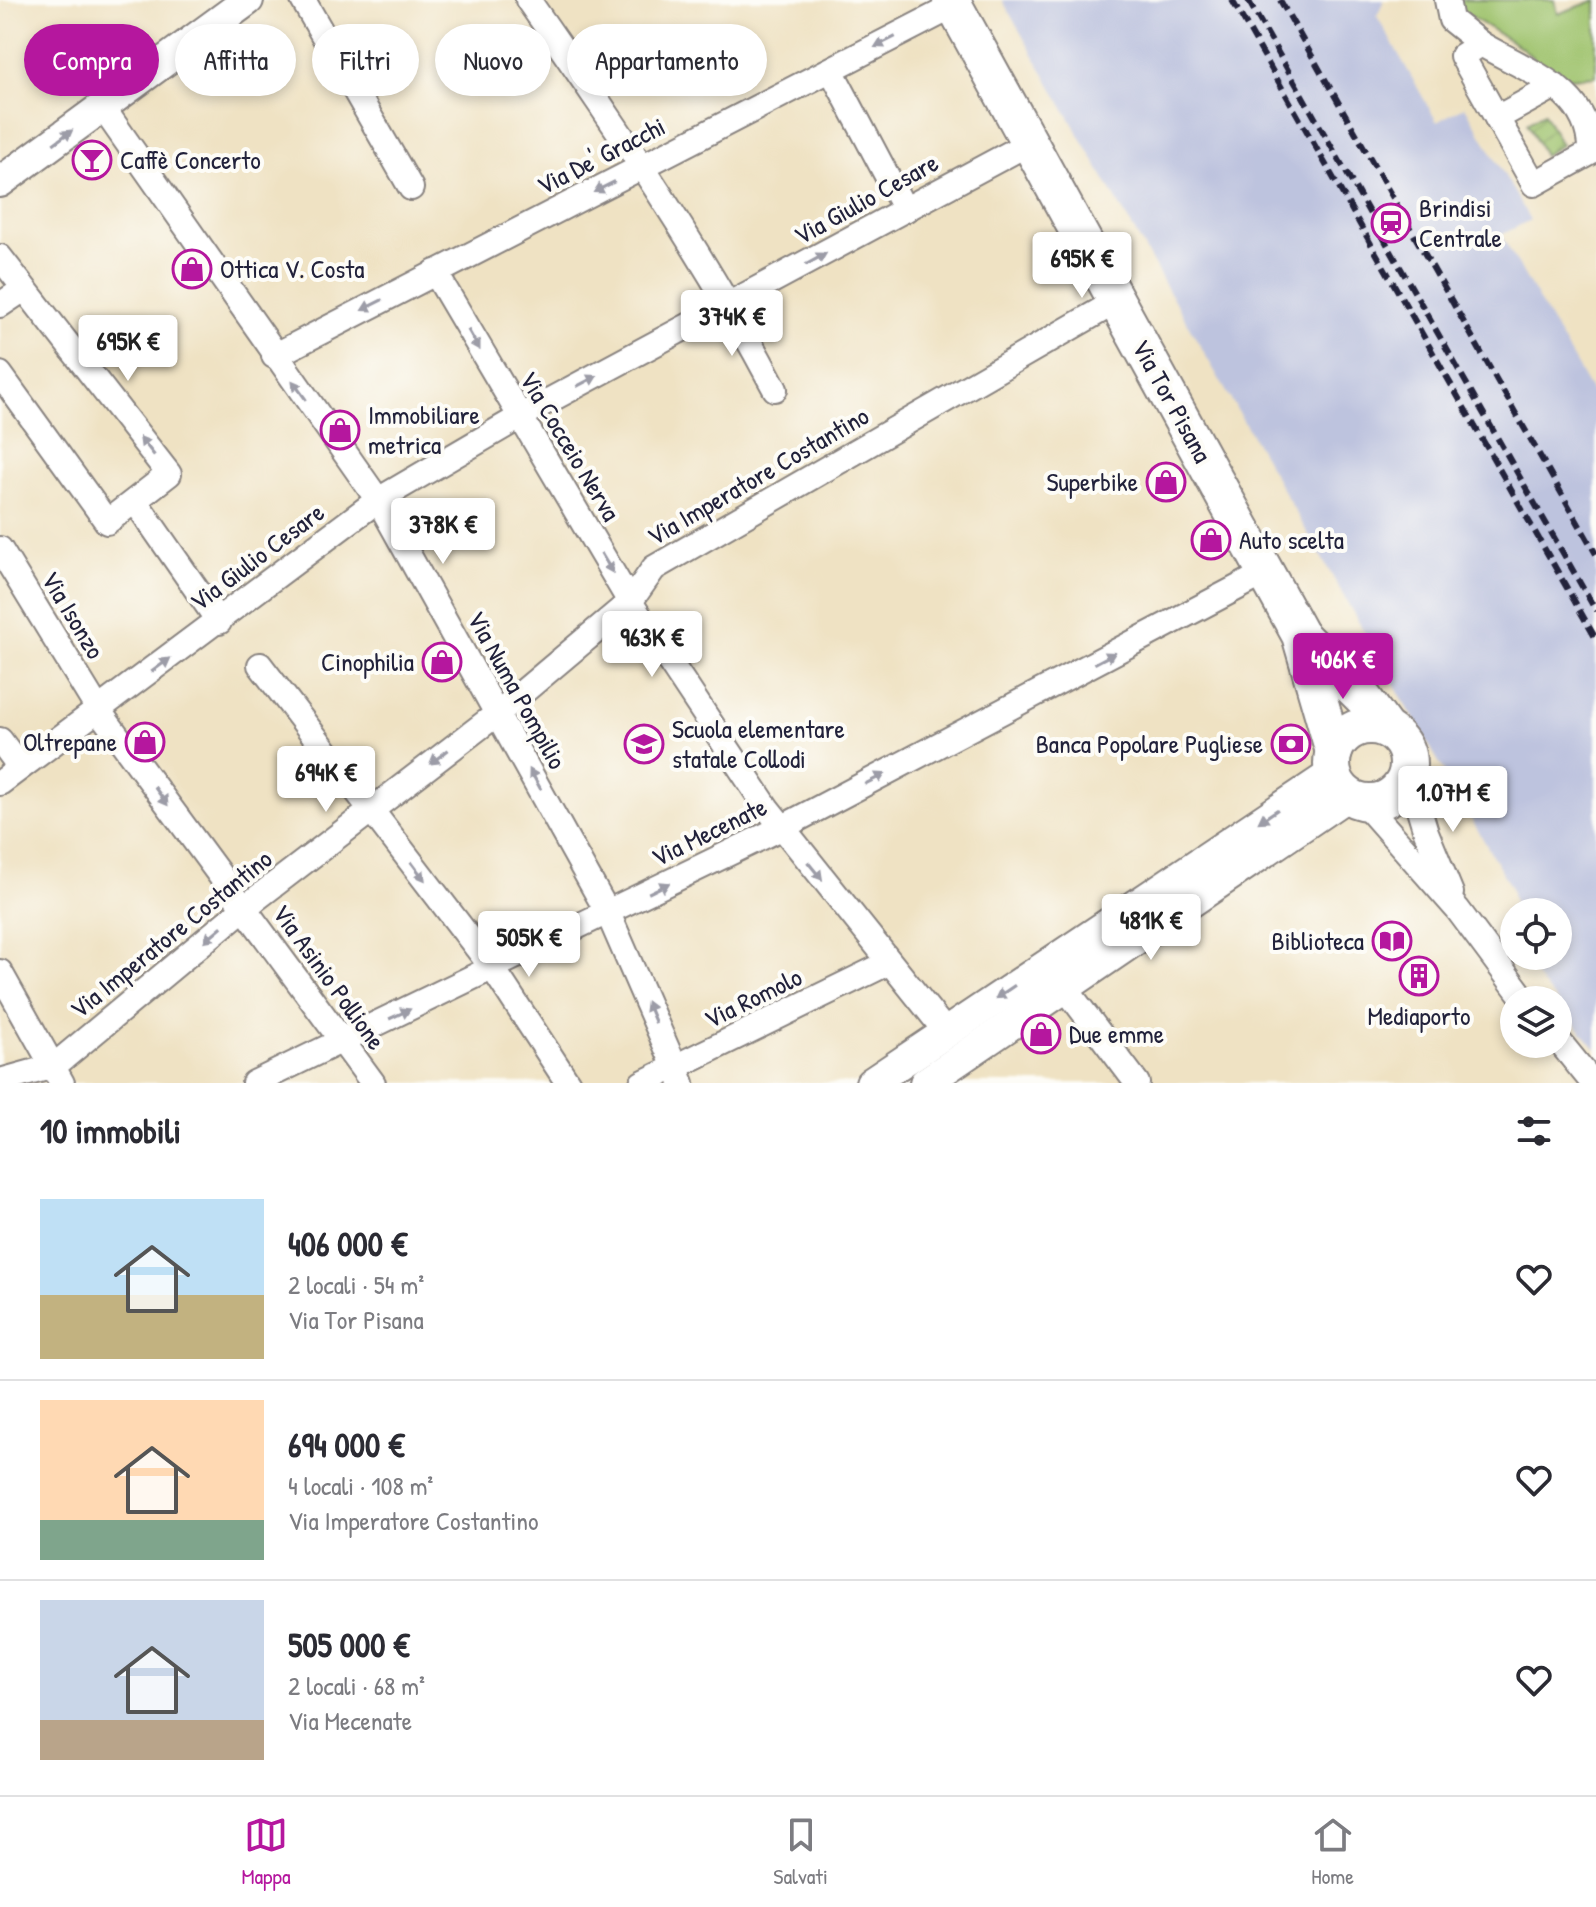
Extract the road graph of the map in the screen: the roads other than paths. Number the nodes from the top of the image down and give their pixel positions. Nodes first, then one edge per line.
1 (248, 0) edge
2 (303, 0) edge
3 (528, 0) edge
4 (1447, 0) edge
5 (953, 3) edge
6 (1481, 44) junction
7 (831, 70) junction
8 (1555, 86) junction
9 (1589, 107) edge
10 (103, 108) junction
11 (1497, 118) junction
12 (1029, 143) junction
13 (644, 166) junction
14 (0, 182) edge
15 (411, 188) dead end
16 (905, 210) junction
17 (0, 257) edge
18 (435, 272) junction
19 (24, 289) junction
20 (1117, 301) junction
21 (0, 305) edge
22 (730, 305) junction
23 (274, 356) junction
24 (0, 374) edge
25 (775, 389) dead end
26 (520, 418) junction
27 (378, 500) junction
28 (135, 501) junction
29 (0, 549) edge
30 (1267, 572) junction
31 (630, 602) junction
32 (219, 622) junction
33 (1300, 635) junction
34 (260, 665) dead end
35 (99, 711) junction
36 (498, 713) junction
37 (1386, 729) junction
38 (0, 740) edge
39 (20, 767) junction
40 (1408, 773) junction
41 (1344, 780) junction
42 (0, 783) edge
43 (371, 809) junction
44 (781, 828) junction
45 (244, 908) junction
46 (1458, 910) junction
47 (608, 913) junction
48 (888, 963) junction
49 (1047, 964) junction
50 (494, 970) junction
51 (0, 972) edge
52 (1515, 986) edge
53 (1065, 989) junction
54 (946, 1032) junction
55 (341, 1041) junction
56 (1572, 1057) edge
57 (58, 1074) edge
58 (679, 1075) edge
59 (0, 1081) edge
60 (254, 1083) edge
61 (373, 1083) edge
62 (568, 1083) edge
63 (642, 1083) edge
64 (871, 1083) edge
65 (925, 1083) edge
66 (1137, 1083) edge
67 (1593, 1083) edge

1 - 10 street
2 - 15 street
3 - 13 street
4 - 6 street
5 -> 7 street, Via De' Gracchi
5 - 12 main road, Via Tor Pisana
6 - 8 street
6 - 11 street
7 - 13 street, Via De' Gracchi
7 - 16 street
8 - 9 street
8 - 11 street
9 - 11 street
14 -> 10 street
10 - 23 street, Via Numa Pompilio
12 - 16 street, Via Giulio Cesare
12 - 20 main road, Via Tor Pisana
13 -> 18 street, Via De' Gracchi
13 - 22 street
22 -> 16 street, Via Giulio Cesare
17 - 19 street
18 -> 23 street, Via De' Gracchi
18 -> 26 street, Via Cocceio Nerva
19 - 21 street
28 -> 19 street
20 - 30 main road, Via Tor Pisana
20 - 31 street, Via Imperatore Costantino
22 - 25 street
26 -> 22 street, Via Giulio Cesare
27 -> 23 street, Via Numa Pompilio
24 - 28 street
26 - 27 street, Via Giulio Cesare
26 -> 31 street, Via Cocceio Nerva
27 - 32 street, Via Giulio Cesare
27 - 36 street, Via Numa Pompilio
28 - 32 street
29 - 35 street, Via Isonzo
30 - 33 main road, Via Tor Pisana
44 -> 30 street, Via Mecenate
31 - 36 street, Via Imperatore Costantino
31 - 44 street, Via Cocceio Nerva
35 -> 32 street, Via Giulio Cesare
33 - 37 main road, Via Tor Pisana
33 - 41 main road, Via Tor Pisana
34 - 43 street
35 - 39 street, Via Giulio Cesare
35 -> 45 street, Via Asinio Pollione
36 -> 43 street, Via Imperatore Costantino
47 -> 36 street, Via Numa Pompilio
37 - 40 main road, Via Tor Pisana
37 - 41 main road
38 - 39 street
39 - 42 street, Via Giulio Cesare
40 - 41 main road
40 - 46 street, Via Tor Pisana
41 - 46 street, Via Tor Pisana
41 -> 49 street
41 - 53 street
43 - 45 street, Via Imperatore Costantino
43 -> 50 street
47 -> 44 street, Via Mecenate
44 -> 48 street, Via Cocceio Nerva
45 - 55 street, Via Asinio Pollione
45 -> 57 street, Via Imperatore Costantino
46 - 52 street, Via Tor Pisana
47 - 50 street, Via Mecenate
58 -> 47 street, Via Numa Pompilio
48 - 54 street, Via Cocceio Nerva
48 - 58 street, Via Romolo
49 - 53 street
49 -> 54 street
55 -> 50 street, Via Mecenate
50 - 62 street
51 - 57 street
53 - 65 street
53 - 66 street
54 - 64 street
55 - 60 street, Via Mecenate
55 - 61 street, Via Asinio Pollione
56 - 67 street
57 - 59 street, Via Imperatore Costantino
58 - 63 street, Via Romolo

